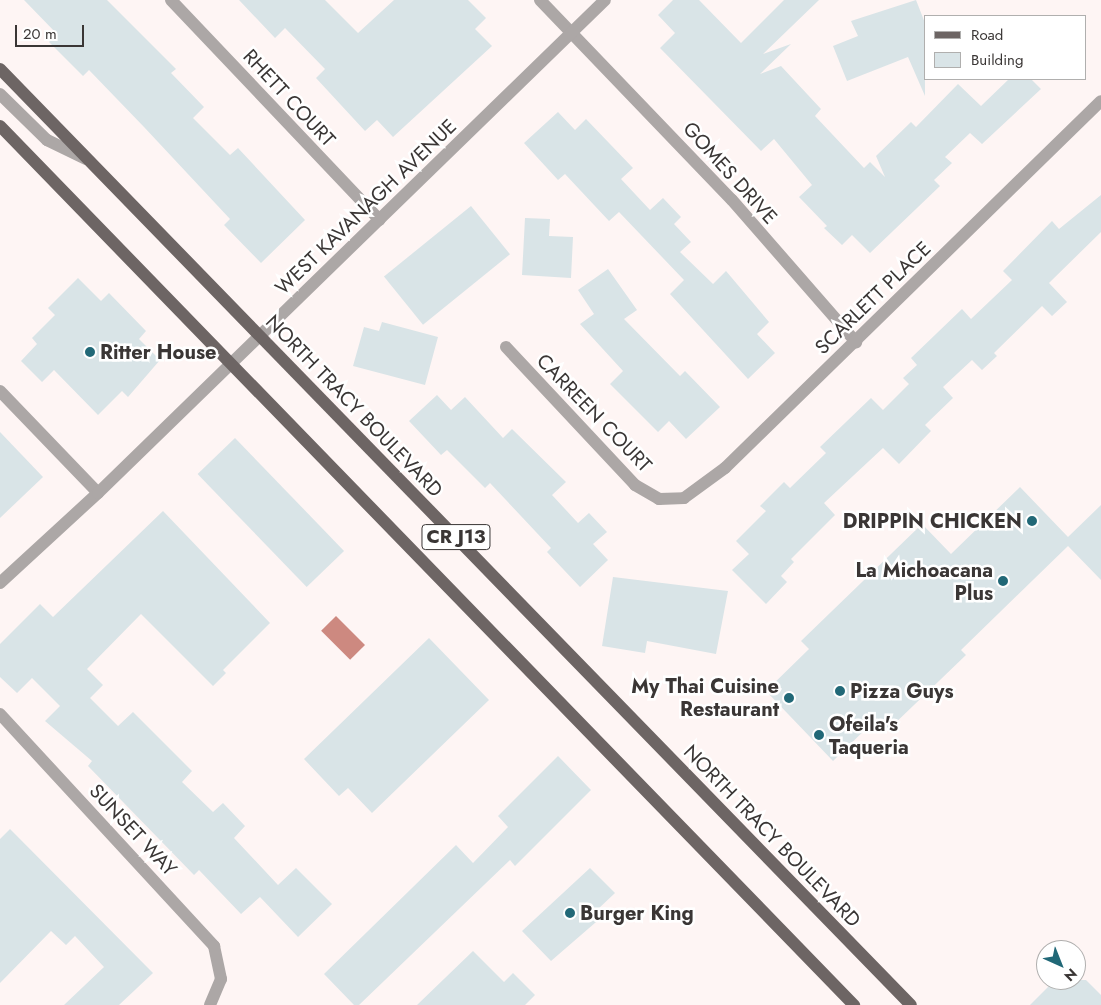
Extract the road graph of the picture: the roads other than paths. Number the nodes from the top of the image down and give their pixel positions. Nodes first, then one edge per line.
1 (171, 0) edge
2 (540, 0) edge
3 (605, 0) edge
4 (572, 33) junction
5 (0, 69) edge
6 (0, 94) edge
7 (1101, 101) edge
8 (0, 126) edge
9 (88, 160) junction
10 (380, 220) junction
11 (260, 336) junction
12 (856, 342) junction
13 (506, 347) dead end
14 (231, 364) junction
15 (0, 390) edge
16 (98, 493) junction
17 (659, 498) joint
18 (0, 584) edge
19 (0, 714) edge
20 (210, 1005) edge
21 (854, 1005) edge
22 (911, 1005) edge

1 - 10 street, RHETT COURT
2 - 4 street, GOMES DRIVE
3 - 4 street, WEST KAVANAGH AVENUE
4 - 10 street, WEST KAVANAGH AVENUE
4 - 12 street, GOMES DRIVE
5 - 9 main road, NORTH TRACY BOULEVARD / CR J13
6 - 9 street
7 - 12 street, SCARLETT PLACE
8 - 14 main road, CR J13
9 - 11 main road, NORTH TRACY BOULEVARD / CR J13
10 - 11 street, WEST KAVANAGH AVENUE
11 - 14 street, WEST KAVANAGH AVENUE
11 - 22 main road, NORTH TRACY BOULEVARD / CR J13
12 - 17 street, SCARLETT PLACE
13 - 17 street, CARREEN COURT
14 - 16 street, WEST KAVANAGH AVENUE
14 - 21 main road, CR J13
15 - 16 street
16 - 18 street, WEST KAVANAGH AVENUE
19 - 20 street, SUNSET WAY

